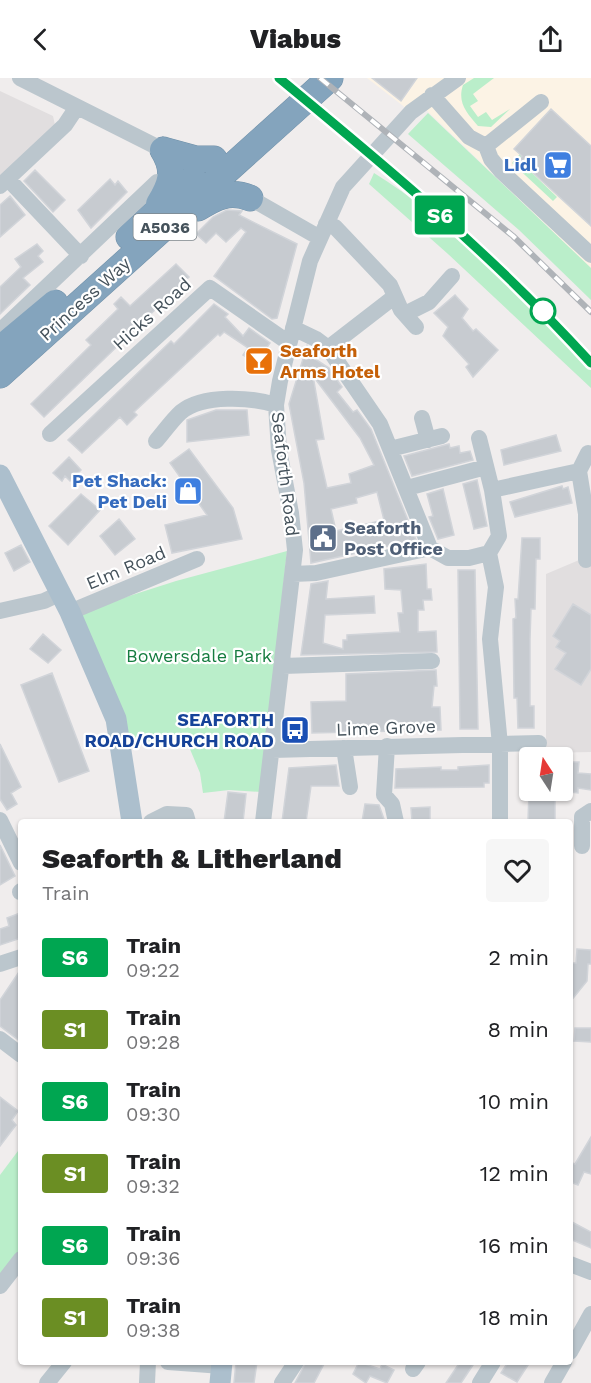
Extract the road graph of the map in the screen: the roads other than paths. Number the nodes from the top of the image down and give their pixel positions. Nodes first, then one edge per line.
1 (20, 78) edge
2 (305, 78) edge
3 (330, 78) edge
4 (450, 80) edge
5 (432, 95) junction
6 (541, 102) dead end
7 (77, 107) junction
8 (486, 146) junction
9 (163, 150) junction
10 (214, 159) junction
11 (4, 182) edge
12 (157, 182) dead end
13 (250, 198) joint
14 (159, 220) junction
15 (323, 231) junction
16 (591, 255) edge
17 (81, 256) junction
18 (452, 276) dead end
19 (394, 297) junction
20 (405, 314) junction
21 (416, 327) dead end
22 (0, 331) edge
23 (291, 336) junction
24 (328, 348) junction
25 (0, 349) edge
26 (0, 375) edge
27 (276, 405) junction
28 (422, 418) dead end
29 (50, 435) dead end
30 (479, 438) dead end
31 (156, 441) dead end
32 (390, 449) junction
33 (588, 453) dead end
34 (486, 467) junction
35 (579, 471) junction
36 (0, 475) edge
37 (407, 488) junction
38 (492, 490) junction
39 (430, 548) junction
40 (489, 554) junction
41 (585, 555) dead end
42 (197, 559) dead end
43 (293, 574) junction
44 (61, 593) junction
45 (0, 611) edge
46 (70, 612) junction
47 (432, 661) dead end
48 (283, 666) junction
49 (539, 744) dead end
50 (500, 745) junction
51 (387, 746) junction
52 (344, 748) junction
53 (272, 750) junction
54 (350, 787) dead end
55 (591, 811) edge
56 (132, 819) edge
57 (157, 819) edge
58 (187, 819) edge
59 (263, 819) edge
60 (395, 819) edge
61 (500, 819) edge
62 (0, 820) edge
63 (582, 846) dead end
64 (18, 856) edge
65 (18, 958) edge
66 (0, 964) edge
67 (0, 1039) edge
68 (18, 1053) edge
69 (18, 1263) edge
70 (573, 1265) edge
71 (591, 1272) edge
72 (0, 1287) edge
73 (591, 1314) edge
74 (573, 1347) edge
75 (62, 1365) edge
76 (148, 1365) edge
77 (188, 1365) edge
78 (294, 1365) edge
79 (491, 1365) edge
80 (562, 1365) edge
81 (221, 1370) edge
82 (47, 1383) edge
83 (147, 1383) edge
84 (282, 1383) edge
85 (480, 1383) edge
86 (552, 1383) edge

1 - 7 street
2 - 10 highway, Princess Way / A5036
3 - 14 highway, Princess Way / A5036
4 - 5 street, Seaforth Road
5 - 8 street
5 - 15 street, Seaforth Road
6 - 8 street
7 - 9 street
7 - 11 street
8 - 16 street
9 - 10 highway
9 - 14 highway
10 - 14 highway, Princess Way / A5036
11 - 17 street
12 - 17 street
13 - 14 highway
13 - 15 street
14 - 25 highway, Princess Way / A5036
14 - 26 highway, Princess Way / A5036
15 - 19 street
15 - 23 street, Seaforth Road
17 - 22 street
18 - 20 street
19 - 20 street
19 - 24 street
20 - 21 street
23 - 24 street
23 - 27 street, Seaforth Road
23 - 29 street, Hicks Road
24 - 32 street
27 - 31 street
27 - 43 street, Seaforth Road
28 - 32 street
30 - 34 street
32 - 37 street
33 - 35 street
34 - 37 street
34 - 38 street
35 - 38 street
35 - 41 street
36 - 44 main road
37 - 39 street
38 - 40 street
39 - 40 street
39 - 43 street
40 - 50 street
42 - 46 street, Elm Road
43 - 48 street, Seaforth Road
44 - 45 street
44 - 46 main road
46 - 56 main road
47 - 48 street
48 - 53 street, Seaforth Road
49 - 50 street, Lime Grove
50 - 51 street, Lime Grove
50 - 61 street
51 - 52 street, Lime Grove
51 - 60 street
52 - 53 street, Lime Grove
52 - 54 street
53 - 59 street, Seaforth Road
55 - 63 street
57 - 58 street
62 - 64 street
65 - 66 street
67 - 68 street
69 - 72 street
70 - 71 street
73 - 74 street
75 - 82 street
76 - 83 street
77 - 81 street
78 - 84 street
79 - 85 street
80 - 86 street

